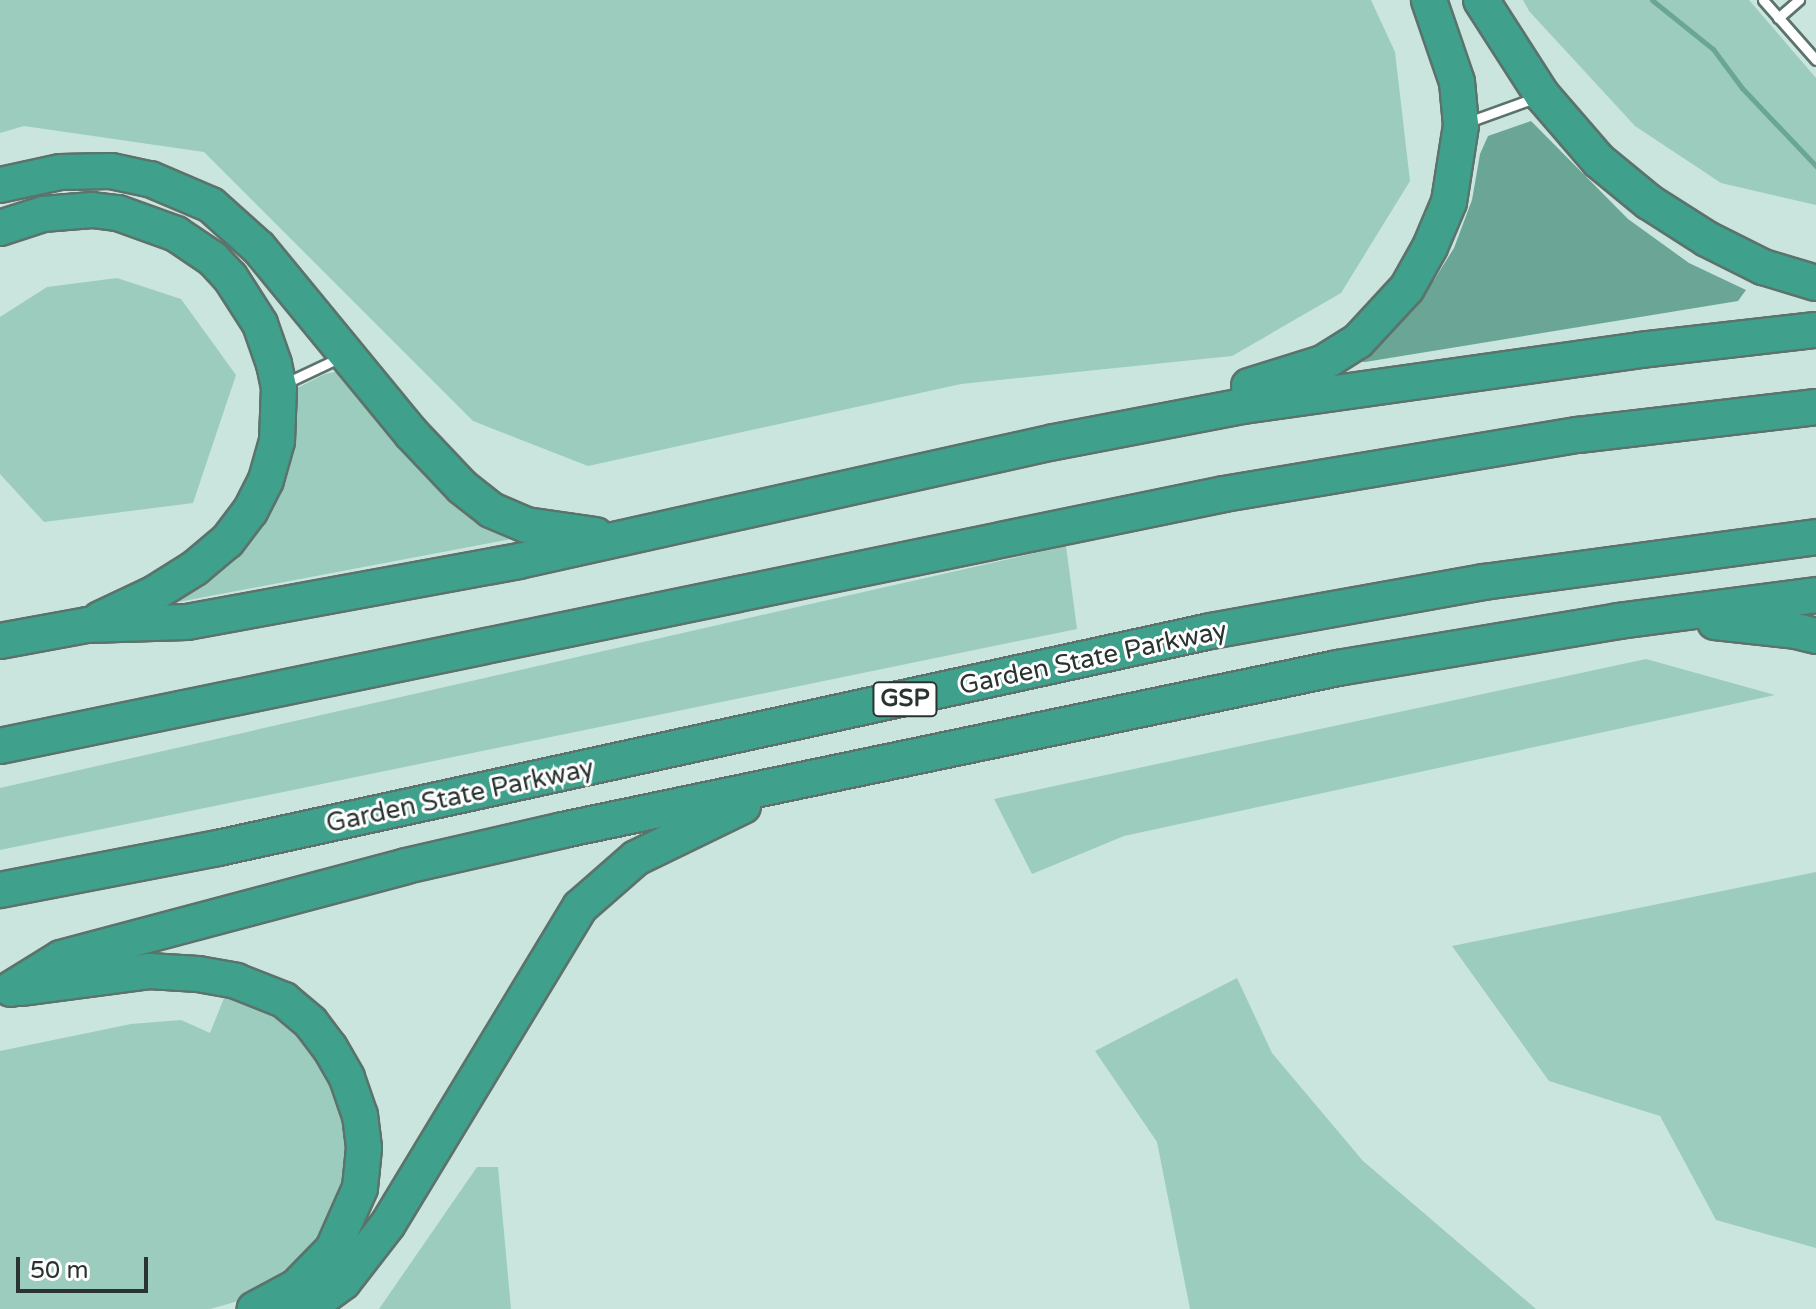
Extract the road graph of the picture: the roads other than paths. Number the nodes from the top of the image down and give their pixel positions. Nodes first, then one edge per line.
1 (1429, 0) edge
2 (1481, 0) edge
3 (1763, 0) edge
4 (1799, 0) edge
5 (1778, 18) junction
6 (1816, 60) edge
7 (1542, 95) junction
8 (1461, 125) junction
9 (0, 185) edge
10 (0, 228) edge
11 (1816, 283) edge
12 (1816, 330) edge
13 (346, 354) junction
14 (279, 387) junction
15 (1816, 407) edge
16 (1054, 442) junction
17 (632, 536) junction
18 (1816, 537) edge
19 (1816, 595) edge
20 (1619, 621) junction
21 (87, 625) junction
22 (1816, 636) edge
23 (0, 641) edge
24 (0, 746) edge
25 (797, 780) junction
26 (0, 890) edge
27 (5, 990) edge
28 (255, 1309) edge
29 (306, 1309) edge

1 - 8 highway
2 - 7 highway
3 - 5 lane
4 - 5 lane
5 - 6 lane
7 - 8 lane
7 - 11 highway
8 - 16 highway
9 - 13 highway
10 - 14 highway
12 - 16 highway
13 - 14 lane
13 - 17 highway
14 - 21 highway
15 - 24 highway
16 - 17 highway
17 - 21 highway
18 - 26 highway, Garden State Parkway / GSP
19 - 20 highway
20 - 22 highway
20 - 25 highway
21 - 23 highway
25 - 27 highway
25 - 29 highway
27 - 28 highway

